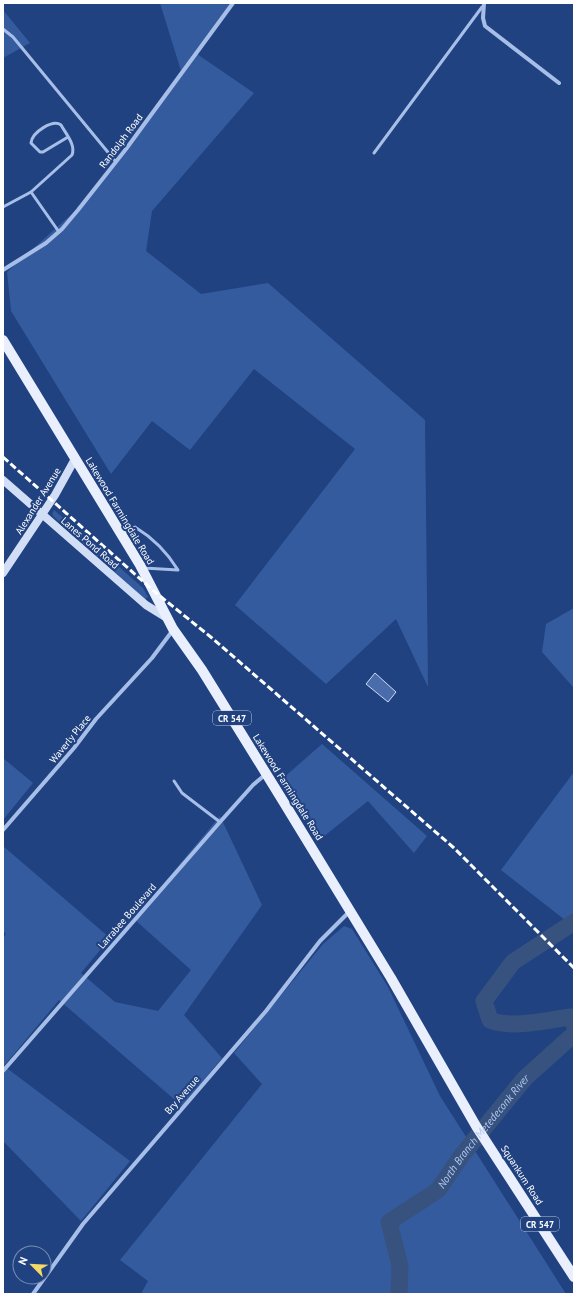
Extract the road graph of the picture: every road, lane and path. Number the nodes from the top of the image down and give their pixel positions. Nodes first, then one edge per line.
1 (233, 3) edge
2 (483, 5) edge
3 (3, 29) edge
4 (559, 83) dead end
5 (68, 137) junction
6 (374, 153) dead end
7 (116, 162) junction
8 (31, 192) junction
9 (3, 207) edge
10 (59, 232) junction
11 (3, 264) edge
12 (4, 269) edge
13 (3, 340) edge
14 (75, 459) junction
15 (3, 480) edge
16 (42, 514) junction
17 (121, 534) junction
18 (142, 568) junction
19 (3, 573) edge
20 (167, 618) junction
21 (173, 629) junction
22 (266, 774) junction
23 (174, 781) dead end
24 (220, 822) junction
25 (3, 830) edge
26 (350, 911) junction
27 (3, 1071) edge
28 (476, 1126) joint
29 (574, 1277) edge
30 (33, 1294) edge

1 - 7 street, Randolph Road
2 - 4 street
2 - 6 lane
3 - 7 lane
5 - 5 lane
5 - 8 lane
7 - 10 street, Randolph Road
8 - 9 lane
8 - 10 lane
10 - 12 street, Randolph Road
11 - 12 lane
13 - 14 main road, Lakewood Farmingdale Road / CR 547
14 - 16 street, Alexander Avenue
14 - 17 main road, Lakewood Farmingdale Road / CR 547
15 - 16 street, Lanes Pond Road
16 - 19 street, Alexander Avenue
16 - 20 street, Lanes Pond Road
17 - 18 main road, Lakewood Farmingdale Road / CR 547
17 - 18 lane
18 - 20 main road, Lakewood Farmingdale Road / CR 547
20 - 21 main road, Lakewood Farmingdale Road / CR 547
21 - 22 main road, Lakewood Farmingdale Road / CR 547
21 - 25 street, Waverly Place
22 - 24 street, Larrabee Boulevard
22 - 26 main road, Lakewood Farmingdale Road / CR 547
23 - 24 lane
24 - 27 street, Larrabee Boulevard
26 - 28 main road, Lakewood Farmingdale Road / CR 547
26 - 30 street, Bry Avenue
28 - 29 main road, Squankum Road / CR 547

